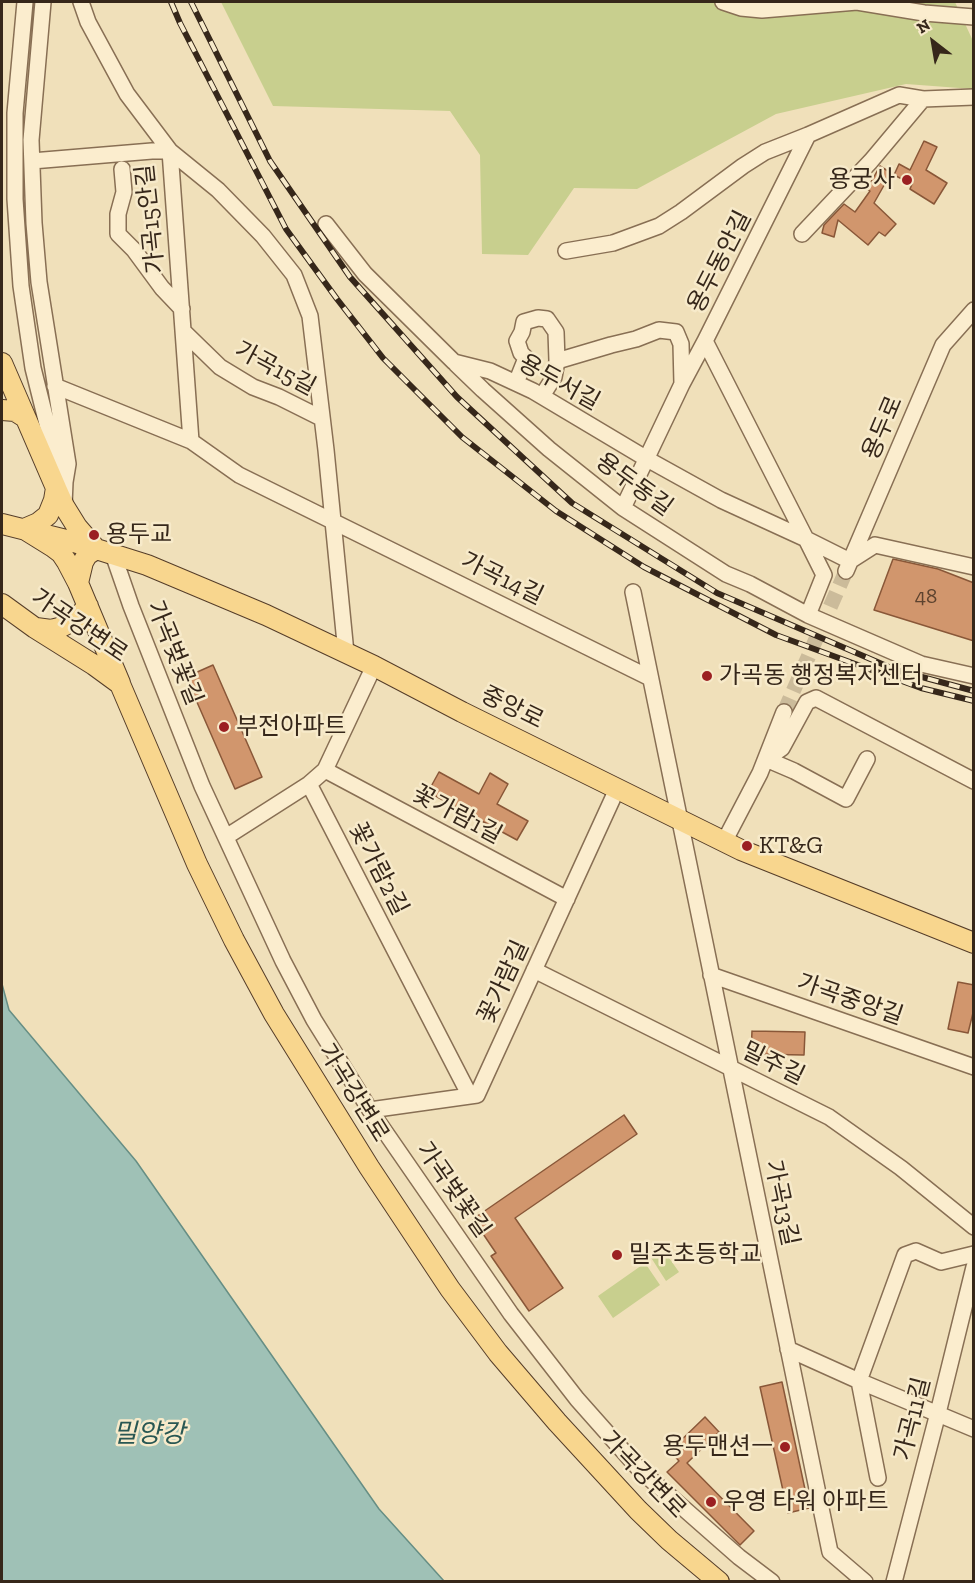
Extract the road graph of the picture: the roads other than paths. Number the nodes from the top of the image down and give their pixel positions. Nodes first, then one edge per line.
1 (25, 2) edge
2 (43, 2) edge
3 (81, 2) edge
4 (723, 2) edge
5 (974, 17) edge
6 (974, 97) edge
7 (923, 99) junction
8 (808, 135) junction
9 (170, 151) junction
10 (32, 161) junction
11 (122, 169) dead end
12 (326, 224) dead end
13 (802, 234) dead end
14 (566, 251) dead end
15 (182, 309) junction
16 (974, 310) edge
17 (184, 333) junction
18 (705, 341) junction
19 (557, 361) junction
20 (454, 362) junction
21 (2, 363) edge
22 (516, 383) junction
23 (682, 384) junction
24 (55, 386) junction
25 (542, 396) junction
26 (2, 410) edge
27 (26, 418) junction
28 (321, 418) junction
29 (191, 441) junction
30 (647, 459) junction
31 (62, 492) junction
32 (622, 508) junction
33 (333, 521) junction
34 (2, 524) edge
35 (24, 529) junction
36 (806, 539) junction
37 (104, 552) junction
38 (848, 566) junction
39 (974, 567) edge
40 (78, 583) junction
41 (633, 592) dead end
42 (2, 604) edge
43 (88, 606) junction
44 (808, 615) junction
45 (35, 628) junction
46 (346, 653) junction
47 (374, 666) junction
48 (974, 676) edge
49 (650, 678) junction
50 (120, 684) junction
51 (784, 712) tunnel mouth
52 (766, 759) junction
53 (867, 759) dead end
54 (325, 770) junction
55 (974, 781) edge
56 (309, 784) junction
57 (617, 789) junction
58 (679, 819) junction
59 (226, 837) junction
60 (724, 842) junction
61 (567, 899) junction
62 (974, 943) edge
63 (534, 970) junction
64 (711, 975) junction
65 (974, 1067) edge
66 (730, 1069) junction
67 (470, 1096) junction
68 (370, 1110) junction
69 (974, 1227) edge
70 (974, 1254) edge
71 (974, 1268) edge
72 (788, 1349) junction
73 (859, 1381) junction
74 (938, 1413) junction
75 (974, 1429) edge
76 (878, 1478) dead end
77 (719, 1581) edge
78 (772, 1581) edge
79 (865, 1581) edge
80 (894, 1581) edge

1 - 31 street
2 - 10 street
3 - 9 street
4 - 5 street
6 - 7 street
7 - 8 street
7 - 13 street
8 - 14 street
8 - 18 street, 용두동안길
9 - 10 street, 가곡15안길
9 - 15 street, 가곡15안길
9 - 28 street
10 - 24 street
11 - 15 street, 가곡15안길
12 - 20 street
15 - 17 street, 가곡15안길
16 - 38 street, 용두로
17 - 28 street, 가곡15길
17 - 29 street, 가곡15안길
18 - 23 street
18 - 36 street, 용두동안길
19 - 22 street
19 - 23 street
19 - 25 street
20 - 22 street, 용두서길
20 - 32 street, 용두동길
21 - 27 main road
22 - 25 street, 용두서길
23 - 30 street
24 - 29 street
24 - 31 street
25 - 30 street, 용두서길
26 - 27 main road
27 - 31 main road
28 - 33 street
29 - 33 street
30 - 32 street
30 - 36 street, 용두서길
31 - 35 main road
31 - 37 main road
32 - 44 street, 용두동길
33 - 46 street
33 - 49 street, 가곡14길
34 - 35 main road, 중앙로
35 - 37 main road, 중앙로
35 - 40 main road
36 - 38 street
36 - 44 street
37 - 40 main road
37 - 46 main road, 중앙로
37 - 59 street, 가곡벚꽃길
38 - 39 street
40 - 43 main road
41 - 49 street
42 - 45 main road, 가곡강변로
43 - 45 main road
43 - 50 main road
44 - 48 street, 용두동길
45 - 50 main road, 가곡강변로
46 - 47 main road, 중앙로
47 - 54 street
47 - 57 main road, 중앙로
49 - 58 street
50 - 77 main road, 가곡강변로
51 - 52 street
52 - 53 street
52 - 55 street
52 - 60 street
54 - 56 street
54 - 61 street, 꽃가람1길
56 - 59 street
56 - 67 street, 꽃가람2길
57 - 58 main road, 중앙로
57 - 61 street, 꽃가람길
58 - 60 main road, 중앙로
58 - 64 street, 가곡13길
59 - 68 street, 가곡벚꽃길
60 - 62 main road, 중앙로
61 - 63 street, 꽃가람길
63 - 66 street, 밀주길
63 - 67 street, 꽃가람길
64 - 65 street, 가곡중앙길
64 - 66 street, 가곡13길
66 - 69 street, 밀주길
66 - 72 street, 가곡13길
67 - 68 street
68 - 78 street, 가곡벚꽃길
70 - 73 street
71 - 74 street, 가곡11길
72 - 73 street
72 - 79 street, 가곡13길
73 - 74 street
73 - 76 street, 가곡11길
74 - 75 street
74 - 80 street, 가곡11길

